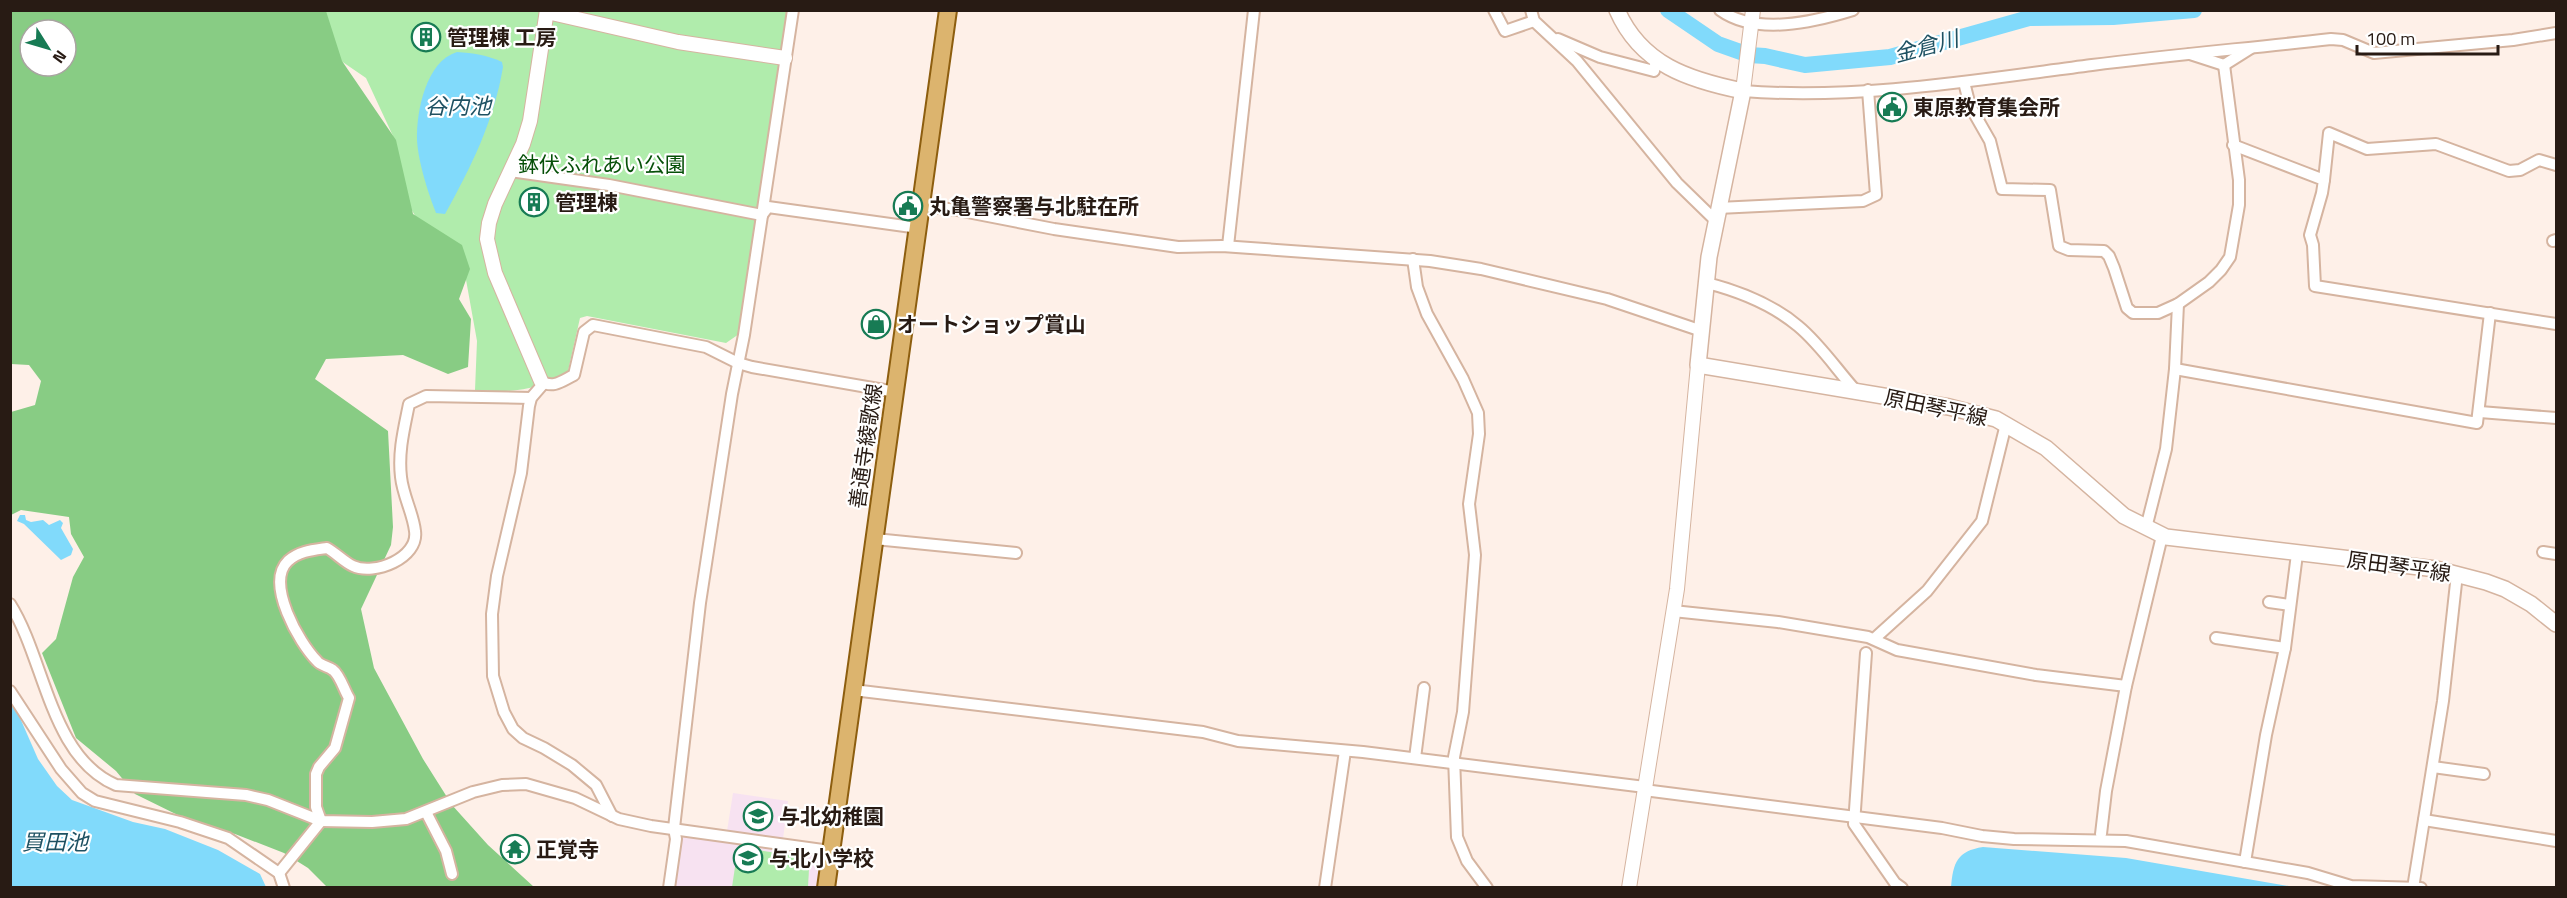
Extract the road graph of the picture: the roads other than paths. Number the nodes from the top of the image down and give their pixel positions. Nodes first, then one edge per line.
1 (793, 10) edge
2 (948, 10) edge
3 (1254, 10) edge
4 (1494, 10) edge
5 (1617, 10) edge
6 (1720, 10) edge
7 (1853, 10) edge
8 (547, 11) edge
9 (1533, 16) edge
10 (1752, 19) edge
11 (2556, 33) edge
12 (1552, 36) junction
13 (2255, 46) junction
14 (2186, 53) junction
15 (785, 58) junction
16 (1656, 60) junction
17 (2224, 65) junction
18 (1964, 82) junction
19 (1743, 86) junction
20 (1868, 90) junction
21 (2233, 145) junction
22 (2556, 165) edge
23 (510, 171) junction
24 (2324, 180) junction
25 (922, 206) junction
26 (762, 214) junction
27 (1717, 214) junction
28 (919, 228) junction
29 (1228, 246) junction
30 (1413, 259) junction
31 (1707, 283) junction
32 (2178, 304) junction
33 (2490, 313) junction
34 (2556, 324) edge
35 (1702, 331) junction
36 (738, 363) junction
37 (1698, 365) junction
38 (2175, 369) junction
39 (542, 382) junction
40 (1856, 391) junction
41 (896, 392) junction
42 (531, 398) junction
43 (2480, 412) junction
44 (2556, 418) edge
45 (2006, 424) junction
46 (2146, 528) junction
47 (2162, 536) junction
48 (875, 539) junction
49 (2543, 552) dead end
50 (1016, 553) dead end
51 (2297, 554) junction
52 (2556, 554) edge
53 (2457, 574) junction
54 (2269, 602) dead end
55 (10, 604) edge
56 (2290, 605) junction
57 (1673, 612) junction
58 (2556, 624) edge
59 (2216, 638) dead end
60 (1874, 639) junction
61 (2285, 648) junction
62 (1866, 653) dead end
63 (2126, 686) junction
64 (1424, 688) dead end
65 (853, 690) junction
66 (10, 691) edge
67 (1345, 751) junction
68 (1415, 758) junction
69 (1455, 763) junction
70 (2433, 767) junction
71 (2484, 774) dead end
72 (1644, 788) junction
73 (426, 812) junction
74 (612, 816) junction
75 (1855, 817) junction
76 (2424, 820) junction
77 (321, 821) junction
78 (674, 828) junction
79 (2101, 834) dead end
80 (2556, 841) edge
81 (830, 851) junction
82 (2245, 862) junction
83 (279, 873) junction
84 (452, 874) dead end
85 (2416, 887) edge
86 (284, 888) edge
87 (669, 888) edge
88 (826, 888) edge
89 (1325, 888) edge
90 (1487, 888) edge
91 (1629, 888) edge
92 (1902, 888) edge

1 - 15 street
2 - 25 main road, 善通寺綾歌線
3 - 29 street
4 - 9 street
5 - 16 main road
6 - 10 street
7 - 10 street
8 - 15 street
8 - 23 street
9 - 12 street
10 - 19 street
11 - 13 street
12 - 16 street
12 - 27 street
13 - 14 street
13 - 17 street
14 - 17 street
14 - 18 street
15 - 26 street
16 - 19 main road
17 - 21 street
18 - 20 street
18 - 32 street
19 - 20 street
19 - 27 main road
20 - 27 street
21 - 24 street
21 - 32 street
22 - 24 street
23 - 26 street
23 - 39 street
24 - 33 street
25 - 28 main road, 善通寺綾歌線
25 - 29 street
26 - 28 street
26 - 36 street
27 - 31 main road
28 - 41 main road, 善通寺綾歌線
29 - 30 street
30 - 35 street
30 - 69 street
31 - 35 main road
31 - 40 street
32 - 38 street
33 - 34 street
33 - 43 street
35 - 37 main road
36 - 39 street
36 - 41 street
36 - 78 street
37 - 40 main road, 原田琴平線
37 - 57 street
38 - 43 street
38 - 46 street
39 - 42 street
40 - 45 main road, 原田琴平線
41 - 48 main road, 善通寺綾歌線
42 - 74 street
42 - 77 street
43 - 44 street
45 - 46 main road, 原田琴平線
45 - 60 street
46 - 47 main road, 原田琴平線
47 - 51 main road, 原田琴平線
47 - 63 street
48 - 50 street
48 - 65 main road, 善通寺綾歌線
49 - 52 street
51 - 53 main road, 原田琴平線
51 - 56 street
53 - 58 main road, 原田琴平線
53 - 70 street
54 - 56 street
55 - 77 street
56 - 61 street
57 - 60 street
57 - 72 street
59 - 61 street
60 - 63 street
61 - 82 street
62 - 75 street
63 - 79 street
64 - 68 street
65 - 67 street
65 - 81 main road, 善通寺綾歌線
66 - 83 street
67 - 68 street
67 - 89 street
68 - 69 street
69 - 72 street
69 - 90 street
70 - 71 street
70 - 76 street
72 - 75 street
72 - 91 street
73 - 74 street
73 - 77 street
73 - 84 street
74 - 78 street
75 - 82 street
75 - 92 street
76 - 80 street
76 - 85 street
77 - 83 street
78 - 81 street
78 - 87 street
81 - 88 main road, 善通寺綾歌線
82 - 85 street
83 - 86 street

